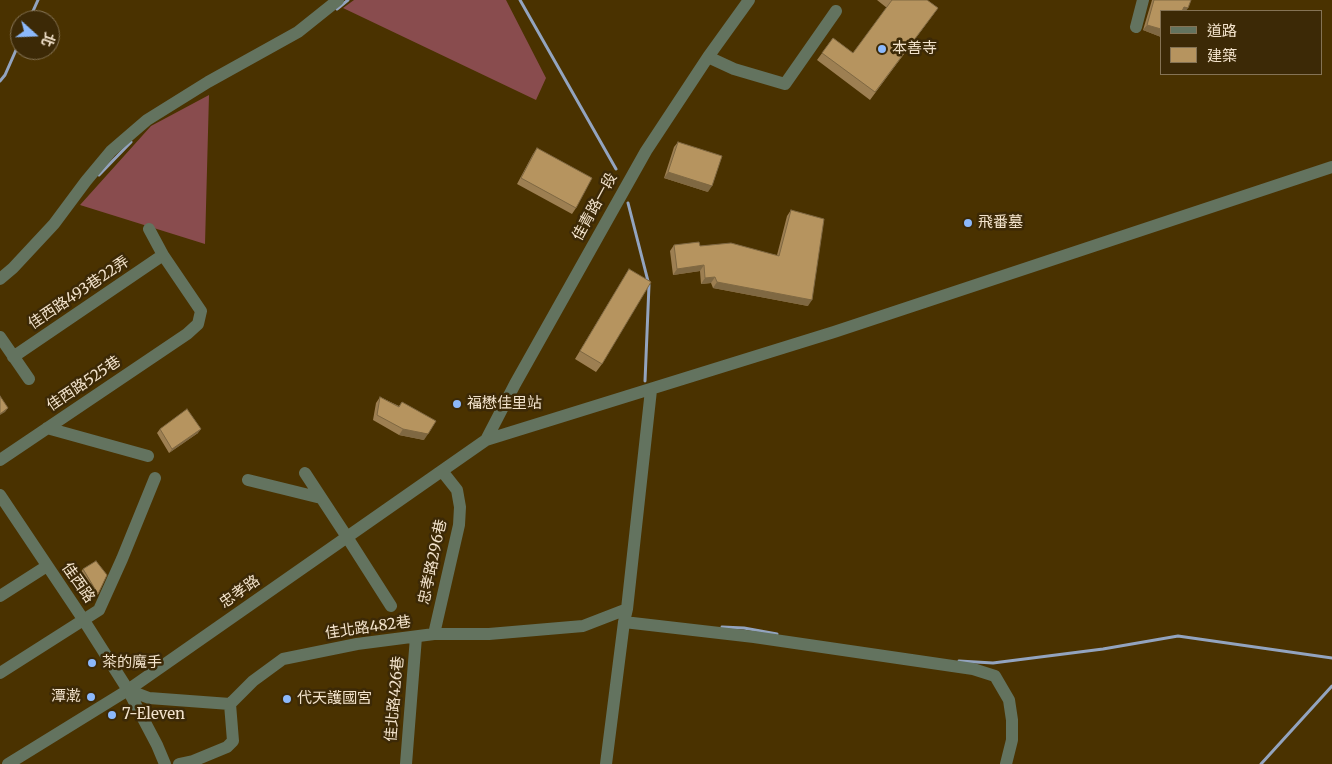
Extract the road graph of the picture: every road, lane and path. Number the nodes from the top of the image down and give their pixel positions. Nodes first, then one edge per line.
1 (338, 0) edge
2 (749, 0) edge
3 (1143, 0) edge
4 (836, 11) dead end
5 (1136, 27) dead end
6 (708, 57) junction
7 (1332, 167) edge
8 (149, 229) dead end
9 (163, 255) junction
10 (0, 279) edge
11 (0, 337) edge
12 (13, 357) junction
13 (29, 379) dead end
14 (651, 390) junction
15 (48, 428) junction
16 (486, 440) junction
17 (148, 456) dead end
18 (0, 460) edge
19 (442, 471) junction
20 (305, 473) dead end
21 (155, 478) dead end
22 (248, 480) dead end
23 (0, 495) edge
24 (322, 498) junction
25 (347, 537) junction
26 (47, 566) junction
27 (0, 596) edge
28 (391, 606) dead end
29 (627, 609) junction
30 (83, 619) junction
31 (624, 622) junction
32 (434, 634) junction
33 (416, 637) junction
34 (0, 673) edge
35 (128, 690) junction
36 (230, 704) junction
37 (8, 764) edge
38 (165, 764) edge
39 (179, 764) edge
40 (406, 764) edge
41 (606, 764) edge
42 (1006, 764) edge

1 - 10 street
2 - 6 street, 佳青路一段
3 - 5 street
4 - 6 street
6 - 16 street, 佳青路一段
7 - 14 street
8 - 9 street
9 - 12 street, 佳西路493巷22弄
9 - 15 street, 佳西路525巷
11 - 12 street
12 - 13 street
14 - 16 street
14 - 29 street
15 - 17 street
15 - 18 street, 佳西路525巷
16 - 19 street, 忠孝路
19 - 25 street, 忠孝路
19 - 32 street, 忠孝路296巷
20 - 24 street
21 - 30 street
22 - 24 street
23 - 26 street, 佳西路
24 - 25 street
25 - 28 street
25 - 35 street, 忠孝路
26 - 27 street
26 - 30 street, 佳西路
29 - 31 street
29 - 32 street, 佳北路482巷
30 - 34 street
30 - 35 street, 佳西路
31 - 41 street
31 - 42 street
32 - 33 street, 佳北路482巷
33 - 36 street, 佳北路482巷
33 - 40 street, 佳北路426巷
35 - 36 street
35 - 37 street, 忠孝路
35 - 38 street, 佳西路
36 - 39 street

